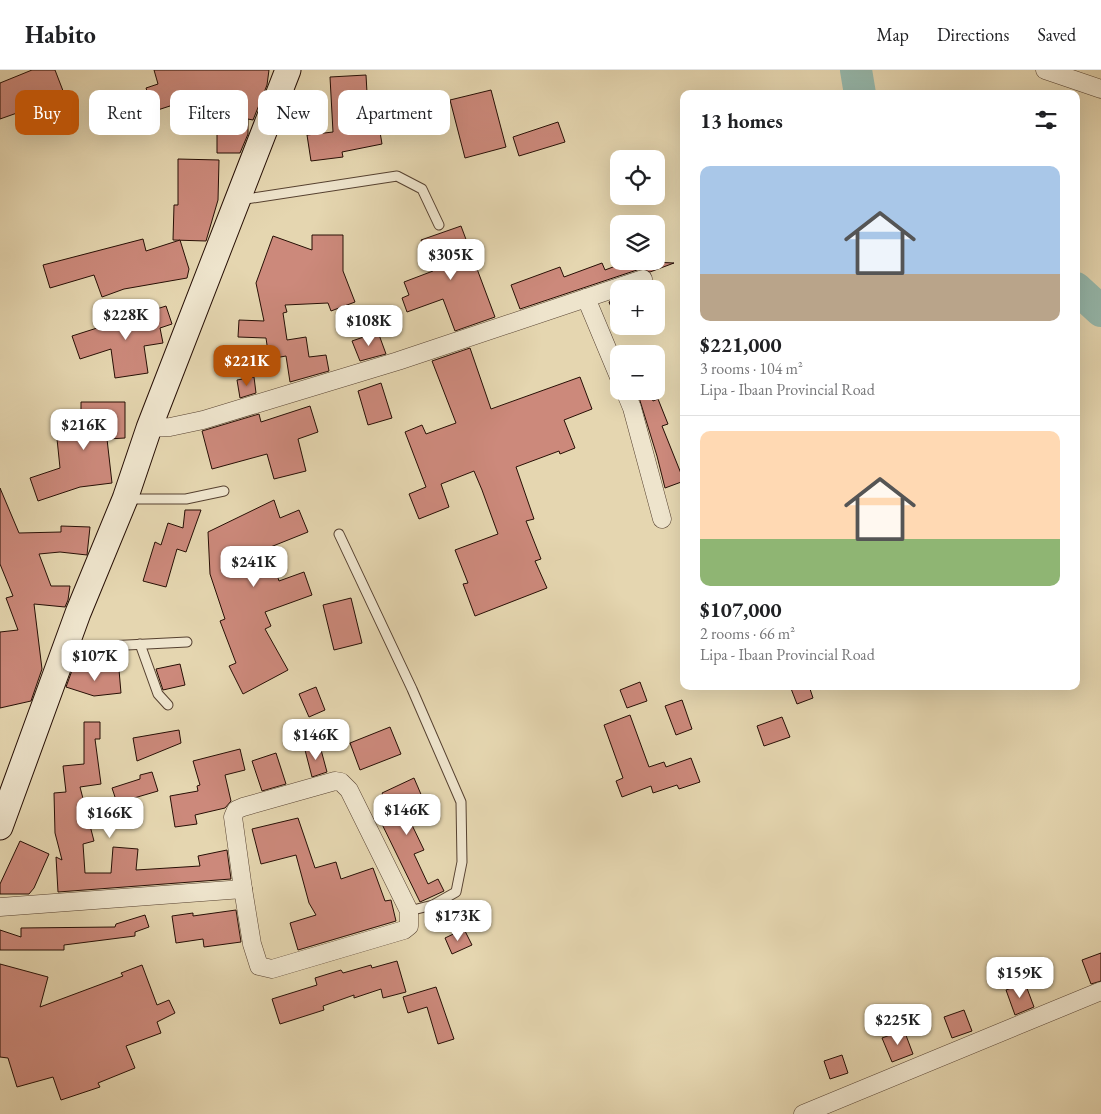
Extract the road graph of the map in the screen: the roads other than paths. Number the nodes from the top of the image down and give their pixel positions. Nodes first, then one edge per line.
1 (288, 70) edge
2 (1044, 70) edge
3 (1101, 89) edge
4 (238, 200) junction
5 (439, 225) dead end
6 (643, 279) dead end
7 (586, 298) junction
8 (610, 355) edge
9 (629, 400) edge
10 (150, 428) junction
11 (224, 491) dead end
12 (125, 500) junction
13 (662, 519) dead end
14 (338, 534) dead end
15 (187, 642) dead end
16 (140, 644) junction
17 (64, 648) junction
18 (168, 706) dead end
19 (0, 827) edge
20 (243, 889) junction
21 (0, 907) edge
22 (409, 911) junction
23 (1101, 991) edge
24 (803, 1114) edge

1 - 4 main road
2 - 3 street
4 - 5 lane
4 - 10 main road
6 - 7 street
7 - 8 street
7 - 10 street
9 - 13 street
10 - 12 main road
11 - 12 lane
12 - 17 main road
14 - 22 lane
15 - 16 lane
16 - 17 lane
16 - 18 lane
17 - 19 main road
20 - 21 street
20 - 22 street
20 - 22 street
23 - 24 street

